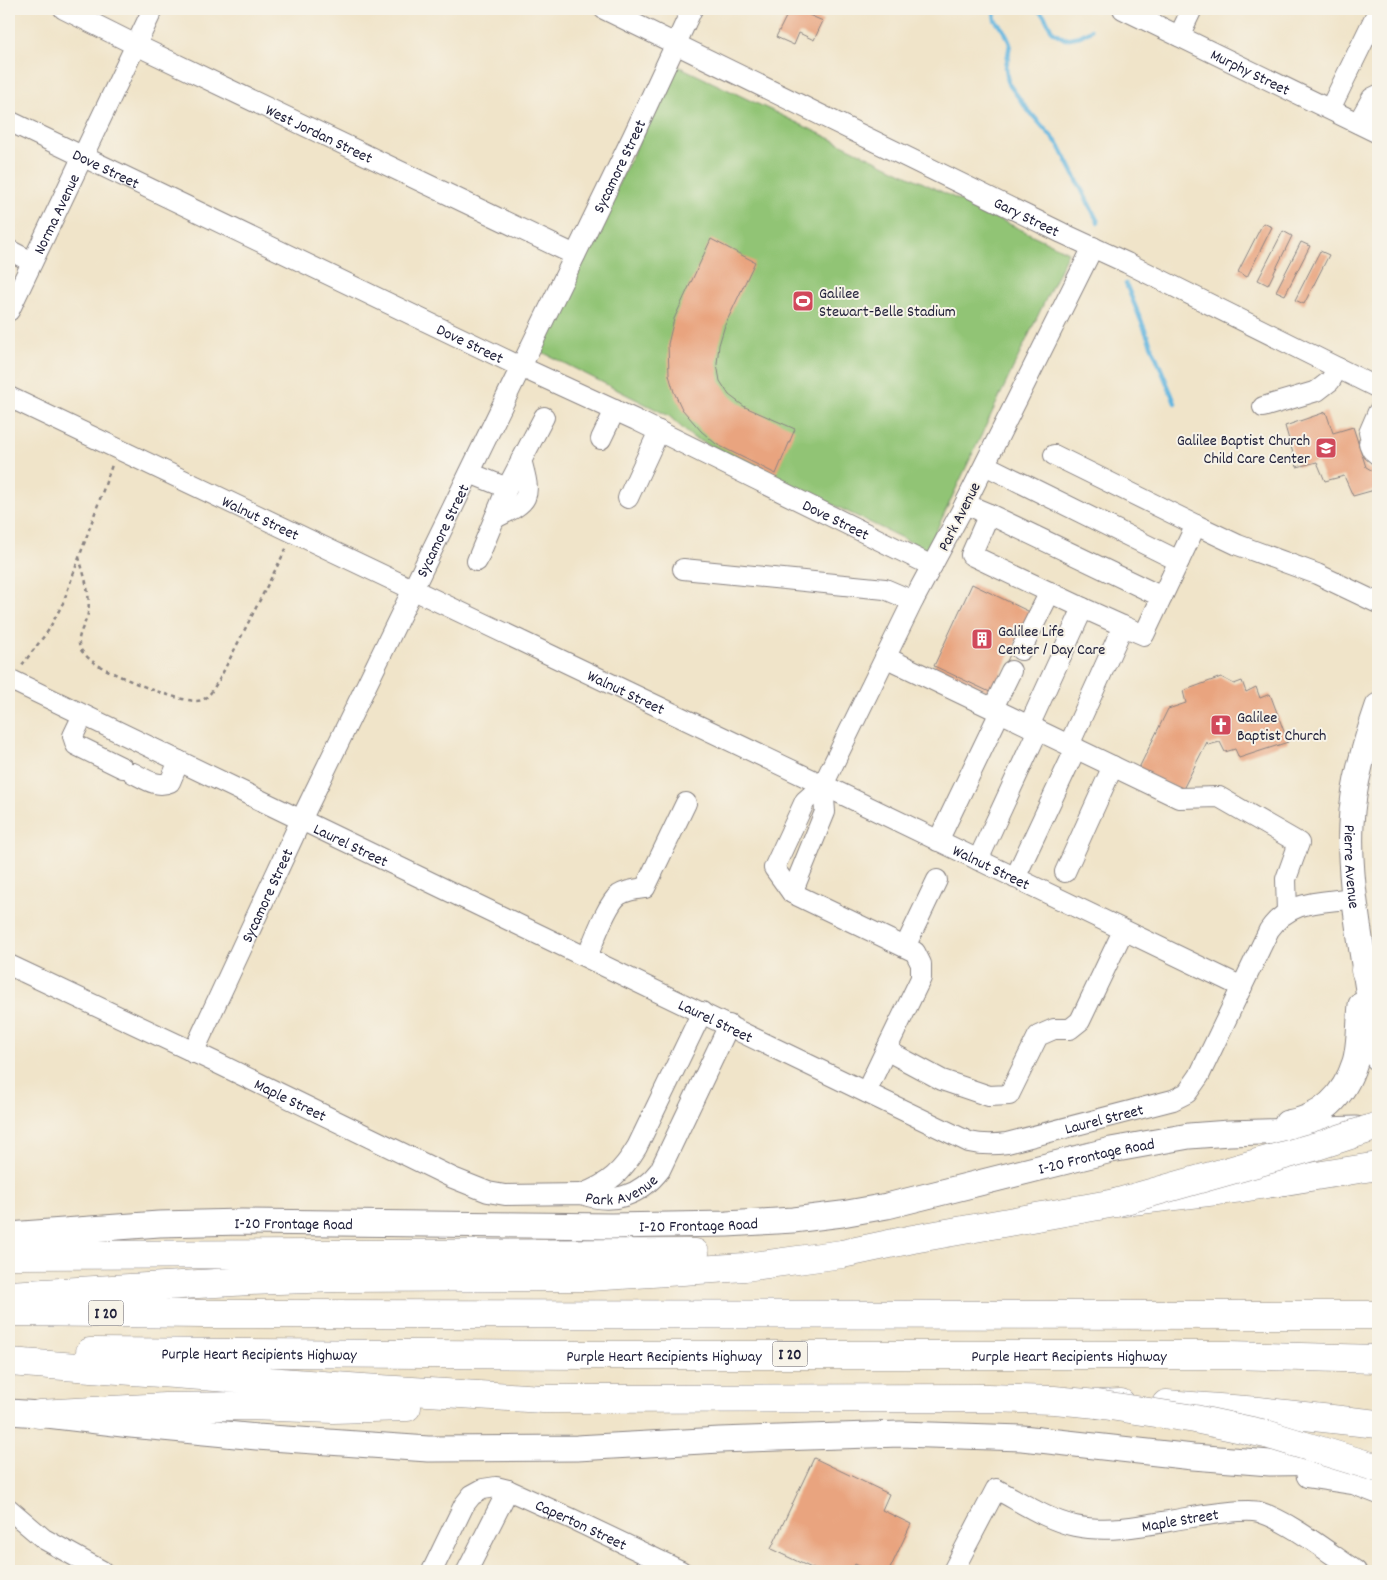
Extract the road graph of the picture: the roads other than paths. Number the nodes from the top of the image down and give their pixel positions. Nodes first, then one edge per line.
1 (64, 9) edge
2 (153, 9) edge
3 (604, 9) edge
4 (692, 9) edge
5 (1123, 9) edge
6 (1192, 9) edge
7 (1378, 11) edge
8 (1179, 36) junction
9 (676, 44) junction
10 (136, 45) junction
11 (1378, 94) edge
12 (1330, 109) junction
13 (9, 122) edge
14 (1358, 123) junction
15 (1378, 133) edge
16 (82, 156) junction
17 (1093, 247) junction
18 (9, 250) edge
19 (575, 254) junction
20 (32, 262) junction
21 (9, 311) edge
22 (520, 367) junction
23 (1338, 368) junction
24 (1378, 388) edge
25 (9, 397) edge
26 (1263, 407) dead end
27 (614, 410) junction
28 (1378, 412) edge
29 (544, 417) dead end
30 (659, 431) junction
31 (601, 439) dead end
32 (1372, 444) edge
33 (1054, 455) dead end
34 (521, 460) junction
35 (985, 465) junction
36 (470, 473) junction
37 (507, 488) junction
38 (628, 498) dead end
39 (965, 504) junction
40 (989, 514) junction
41 (495, 518) junction
42 (1196, 525) junction
43 (477, 561) dead end
44 (1179, 561) junction
45 (932, 566) junction
46 (683, 569) dead end
47 (414, 589) junction
48 (1050, 592) junction
49 (1162, 597) junction
50 (913, 601) junction
51 (1378, 603) edge
52 (1084, 608) junction
53 (1122, 626) junction
54 (1021, 650) dead end
55 (885, 657) junction
56 (1011, 671) dead end
57 (15, 672) edge
58 (1378, 706) edge
59 (996, 710) junction
60 (83, 715) junction
61 (1033, 728) junction
62 (1073, 747) junction
63 (180, 761) junction
64 (1113, 766) junction
65 (823, 785) junction
66 (686, 803) dead end
67 (301, 820) junction
68 (938, 841) junction
69 (978, 860) junction
70 (1065, 872) dead end
71 (1015, 878) junction
72 (937, 880) dead end
73 (1354, 898) junction
74 (1287, 912) junction
75 (1123, 931) junction
76 (905, 947) junction
77 (587, 957) junction
78 (9, 965) edge
79 (1365, 970) junction
80 (1242, 987) junction
81 (1378, 1003) edge
82 (702, 1012) junction
83 (729, 1025) junction
84 (886, 1050) junction
85 (193, 1053) junction
86 (1378, 1058) edge
87 (866, 1092) junction
88 (1378, 1127) edge
89 (1211, 1134) junction
90 (1378, 1166) edge
91 (582, 1194) junction
92 (1114, 1203) junction
93 (9, 1235) edge
94 (913, 1240) junction
95 (9, 1255) edge
96 (9, 1295) edge
97 (9, 1312) edge
98 (1378, 1315) edge
99 (9, 1352) edge
100 (1378, 1359) edge
101 (9, 1362) edge
102 (543, 1399) junction
103 (1097, 1404) junction
104 (9, 1412) edge
105 (38, 1414) junction
106 (1378, 1424) edge
107 (1193, 1457) junction
108 (1378, 1461) edge
109 (1378, 1468) edge
110 (508, 1490) junction
111 (1378, 1491) edge
112 (9, 1509) edge
113 (102, 1571) edge
114 (432, 1571) edge
115 (467, 1571) edge
116 (681, 1571) edge
117 (952, 1571) edge
118 (1356, 1571) edge

1 - 10 street, West Jordan Street
2 - 10 street, Norma Avenue
3 - 9 street, Gary Street
4 - 9 street, Sycamore Street
5 - 8 street, Murphy Street
6 - 8 street
7 - 12 street
8 - 12 street, Murphy Street
9 - 17 street, Gary Street
9 - 19 street, Sycamore Street
10 - 16 street, Norma Avenue
10 - 19 street, West Jordan Street
11 - 14 street
12 - 14 street, Murphy Street
13 - 16 street, Dove Street
14 - 15 street, Murphy Street
16 - 20 street, Norma Avenue
16 - 22 street, Dove Street
17 - 23 street, Gary Street
17 - 35 street, Park Avenue
18 - 20 street
19 - 22 street, Sycamore Street
20 - 21 street, Norma Avenue
22 - 27 street, Dove Street
22 - 36 street, Sycamore Street
23 - 24 street, Gary Street
23 - 26 street
25 - 47 street, Walnut Street
27 - 30 street, Dove Street
27 - 31 street
28 - 32 street
29 - 34 street
30 - 38 street
30 - 45 street, Dove Street
33 - 42 street
34 - 37 street
34 - 41 street
35 - 39 street, Park Avenue
35 - 44 street
36 - 37 street
36 - 47 street, Sycamore Street
37 - 41 street
39 - 40 street
39 - 45 street, Park Avenue
40 - 48 street
40 - 49 street
41 - 43 street
42 - 44 street
42 - 51 street
44 - 49 street
45 - 50 street, Park Avenue
46 - 50 street
47 - 65 street, Walnut Street
47 - 67 street, Sycamore Street
48 - 52 street
48 - 54 street
49 - 53 street
50 - 55 street, Park Avenue
52 - 53 street
52 - 61 street
53 - 62 street
55 - 59 street
55 - 65 street, Park Avenue
56 - 59 street
57 - 60 street, Laurel Street
58 - 73 main road, Pierre Avenue
59 - 61 street
59 - 68 street
60 - 63 street, Laurel Street
60 - 63 street
61 - 62 street
61 - 69 street
62 - 64 street
62 - 71 street
63 - 67 street, Laurel Street
64 - 70 street
64 - 74 street
65 - 68 street, Walnut Street
65 - 76 street, Park Avenue
66 - 77 street
67 - 77 street, Laurel Street
67 - 85 street, Sycamore Street
68 - 69 street, Walnut Street
69 - 71 street, Walnut Street
71 - 75 street, Walnut Street
72 - 76 street
73 - 74 street, Laurel Street
73 - 79 main road, Pierre Avenue
74 - 80 street, Laurel Street
75 - 80 street, Walnut Street
75 - 84 street
76 - 84 street
77 - 82 street, Laurel Street
78 - 85 street, Maple Street
79 - 81 highway
79 - 86 main road, Pierre Avenue
79 - 89 main road
80 - 87 street, Laurel Street
82 - 83 street, Laurel Street
82 - 91 street, Park Avenue
83 - 87 street, Laurel Street
83 - 91 street, Park Avenue
84 - 87 street
85 - 91 street, Maple Street
88 - 89 main road, I-20 Frontage Road
88 - 92 highway, bridge
89 - 93 main road, I-20 Frontage Road
90 - 92 highway, bridge
92 - 94 highway
94 - 95 highway
94 - 96 highway
97 - 98 highway, I 20
99 - 100 highway, Purple Heart Recipients Highway / I 20
101 - 102 highway
102 - 103 highway
102 - 105 highway
103 - 106 highway, bridge
103 - 109 highway, bridge
104 - 105 main road
105 - 107 main road
107 - 108 main road
107 - 111 main road
110 - 114 street
110 - 115 street
110 - 116 street, Caperton Street
112 - 113 street
117 - 118 street, Maple Street

